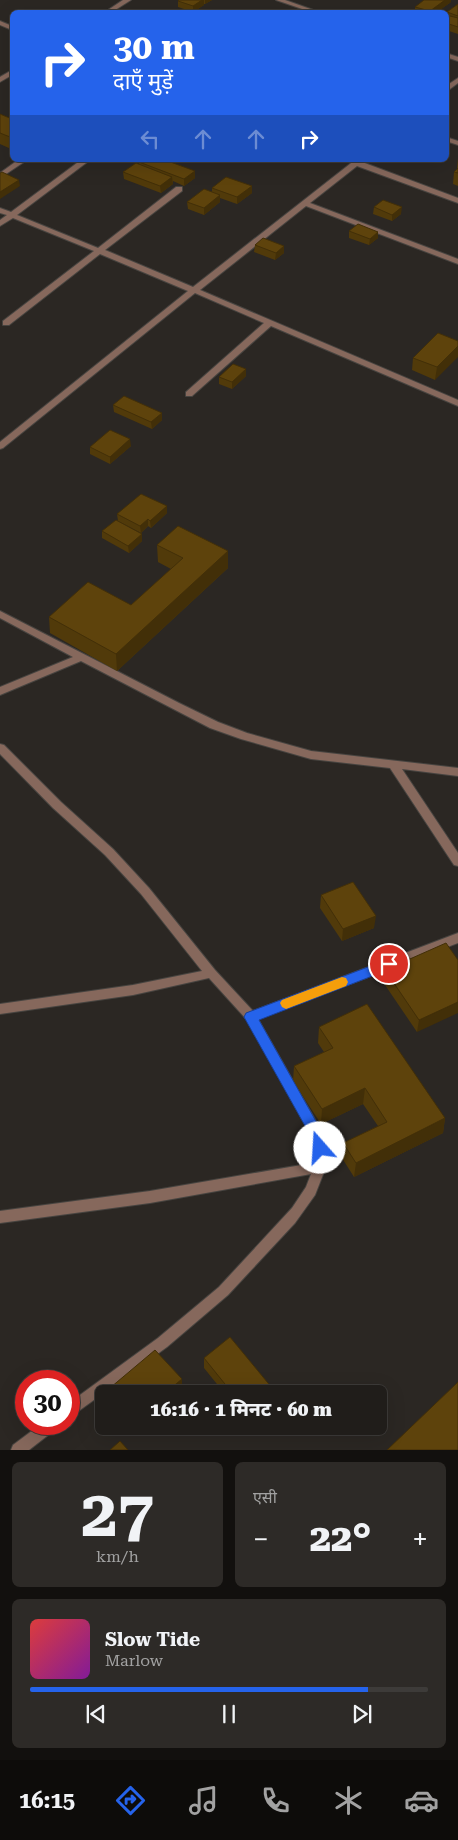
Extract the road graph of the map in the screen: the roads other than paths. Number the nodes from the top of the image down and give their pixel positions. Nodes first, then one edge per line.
1 (128, 0) edge
2 (279, 0) edge
3 (111, 10) edge
4 (310, 10) edge
5 (20, 162) edge
6 (83, 162) edge
7 (359, 162) edge
8 (0, 176) edge
9 (179, 189) dead end
10 (458, 201) edge
11 (304, 203) junction
12 (0, 210) edge
13 (12, 216) junction
14 (0, 224) edge
15 (98, 251) junction
16 (458, 262) edge
17 (194, 290) junction
18 (270, 322) junction
19 (6, 323) dead end
20 (189, 394) dead end
21 (458, 403) edge
22 (2, 442) edge
23 (0, 614) edge
24 (82, 656) junction
25 (0, 691) edge
26 (0, 748) edge
27 (394, 766) junction
28 (458, 772) edge
29 (458, 862) edge
30 (458, 938) edge
31 (211, 973) junction
32 (0, 1009) edge
33 (251, 1017) junction
34 (320, 1167) junction
35 (0, 1217) edge
36 (80, 1403) edge
37 (37, 1435) edge
38 (18, 1450) edge

1 - 3 street
2 - 4 street
5 - 8 street
6 - 13 street
7 - 10 street
7 - 11 street
9 - 15 street
11 - 16 street
11 - 17 street
12 - 13 street
13 - 14 street
13 - 15 street
15 - 17 street
15 - 19 street
17 - 18 street
17 - 22 street
18 - 20 street
18 - 21 street
23 - 24 street
24 - 25 street
24 - 27 street
26 - 31 street
27 - 28 street
27 - 29 street
30 - 33 street
31 - 32 street
31 - 33 street
33 - 34 street
34 - 35 street
34 - 36 street
37 - 38 street

